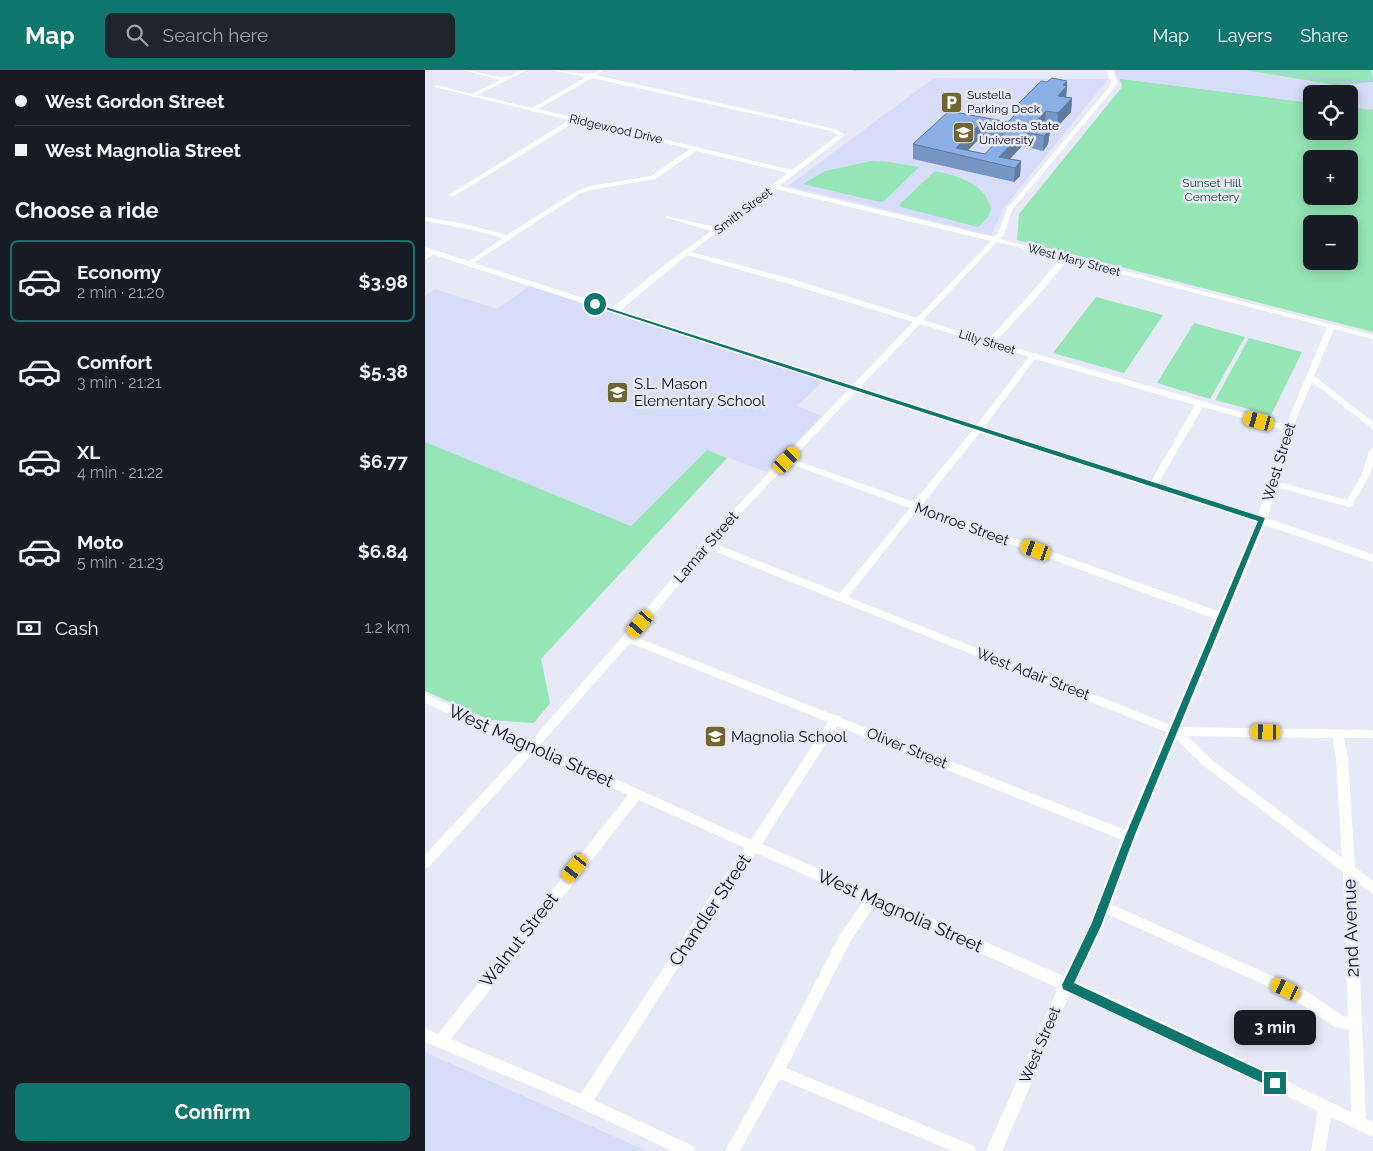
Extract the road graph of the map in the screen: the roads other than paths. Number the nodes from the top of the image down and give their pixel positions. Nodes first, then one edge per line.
1 (466, 70) edge
2 (524, 70) edge
3 (554, 70) edge
4 (601, 70) edge
5 (1109, 70) edge
6 (591, 76) junction
7 (504, 79) junction
8 (437, 87) dead end
9 (473, 95) junction
10 (533, 110) junction
11 (575, 120) junction
12 (696, 148) junction
13 (794, 172) junction
14 (775, 187) junction
15 (452, 194) dead end
16 (668, 217) dead end
17 (425, 220) edge
18 (717, 230) junction
19 (509, 238) junction
20 (995, 239) junction
21 (429, 250) edge
22 (686, 253) junction
23 (1066, 257) junction
24 (425, 258) edge
25 (470, 264) junction
26 (615, 310) junction
27 (919, 321) junction
28 (1331, 326) junction
29 (1373, 337) edge
30 (990, 342) junction
31 (1033, 356) junction
32 (1310, 376) junction
33 (854, 388) junction
34 (1201, 404) junction
35 (1373, 426) edge
36 (979, 428) junction
37 (1289, 429) junction
38 (1373, 451) edge
39 (787, 460) junction
40 (1370, 475) edge
41 (1272, 483) junction
42 (1153, 485) junction
43 (915, 507) junction
44 (1262, 520) junction
45 (706, 544) junction
46 (1373, 558) edge
47 (841, 599) junction
48 (1222, 616) junction
49 (628, 638) junction
50 (425, 698) edge
51 (836, 719) junction
52 (1175, 730) junction
53 (1338, 733) junction
54 (1373, 734) edge
55 (532, 747) junction
56 (637, 792) junction
57 (1129, 837) junction
58 (754, 846) junction
59 (425, 863) edge
60 (1349, 869) junction
61 (1373, 888) edge
62 (871, 899) junction
63 (1102, 906) junction
64 (1067, 985) junction
65 (1355, 1025) junction
66 (425, 1035) edge
67 (441, 1041) junction
68 (777, 1071) junction
69 (584, 1102) junction
70 (1326, 1107) junction
71 (1359, 1123) junction
72 (1373, 1130) edge
73 (688, 1151) edge
74 (732, 1151) edge
75 (969, 1151) edge
76 (995, 1151) edge
77 (1318, 1151) edge

1 - 7 street
2 - 7 street
3 - 6 street
4 - 6 street
5 - 20 street, Lamar Street
6 - 10 street
6 - 13 street, Smith Street
7 - 9 street
8 - 9 street, Ridgewood Drive
9 - 10 street, Ridgewood Drive
10 - 11 street, Ridgewood Drive
11 - 12 street, Ridgewood Drive
11 - 15 street
12 - 13 street, Ridgewood Drive
12 - 19 street
13 - 14 street, Smith Street
14 - 18 street, Smith Street
14 - 20 street, West Mary Street
16 - 18 street
17 - 19 street
18 - 22 street, Smith Street
19 - 25 street
20 - 23 street, West Mary Street
20 - 27 street, Lamar Street
21 - 24 street
21 - 25 street
22 - 26 street, Smith Street
22 - 27 street, Lilly Street
23 - 28 street, West Mary Street
23 - 30 street
25 - 26 street
26 - 33 street
27 - 30 street, Lilly Street
27 - 33 street, Lamar Street
28 - 29 street, West Mary Street
28 - 32 street, West Street
30 - 31 street, Lilly Street
31 - 34 street, Lilly Street
31 - 36 street
32 - 35 street
32 - 37 street, West Street
33 - 36 street
33 - 39 street, Lamar Street
34 - 37 street, Lilly Street
34 - 42 street
36 - 42 street
36 - 43 street
37 - 41 street, West Street
38 - 40 street
39 - 43 street, Monroe Street
39 - 45 street, Lamar Street
40 - 41 street
41 - 44 street, West Street
42 - 44 street
43 - 47 street
43 - 48 street, Monroe Street
44 - 46 street
44 - 48 street, West Street
45 - 47 street, West Adair Street
45 - 49 street, Lamar Street
47 - 52 street, West Adair Street
48 - 52 street, West Street
49 - 51 street, Oliver Street
49 - 55 street, Lamar Street
50 - 55 street, West Magnolia Street
51 - 57 street, Oliver Street
51 - 58 street, Chandler Street
52 - 53 street, West Adair Street
52 - 57 street, West Street
52 - 60 street
53 - 54 street, West Adair Street
53 - 60 street, 2nd Avenue
55 - 56 street, West Magnolia Street
55 - 59 street, Lamar Street
56 - 58 street, West Magnolia Street
56 - 67 street, Walnut Street
57 - 63 street, West Street
58 - 62 street, West Magnolia Street
58 - 69 street, Chandler Street
60 - 61 street
60 - 65 street, 2nd Avenue
62 - 64 street, West Magnolia Street
62 - 68 street
63 - 64 street, West Street
63 - 65 street
64 - 70 street, West Magnolia Street
64 - 76 street, West Street
65 - 71 street, 2nd Avenue
66 - 67 street
67 - 69 street
68 - 74 street
68 - 75 street
69 - 73 street
70 - 71 street, West Magnolia Street
70 - 77 street
71 - 72 street, West Magnolia Street

